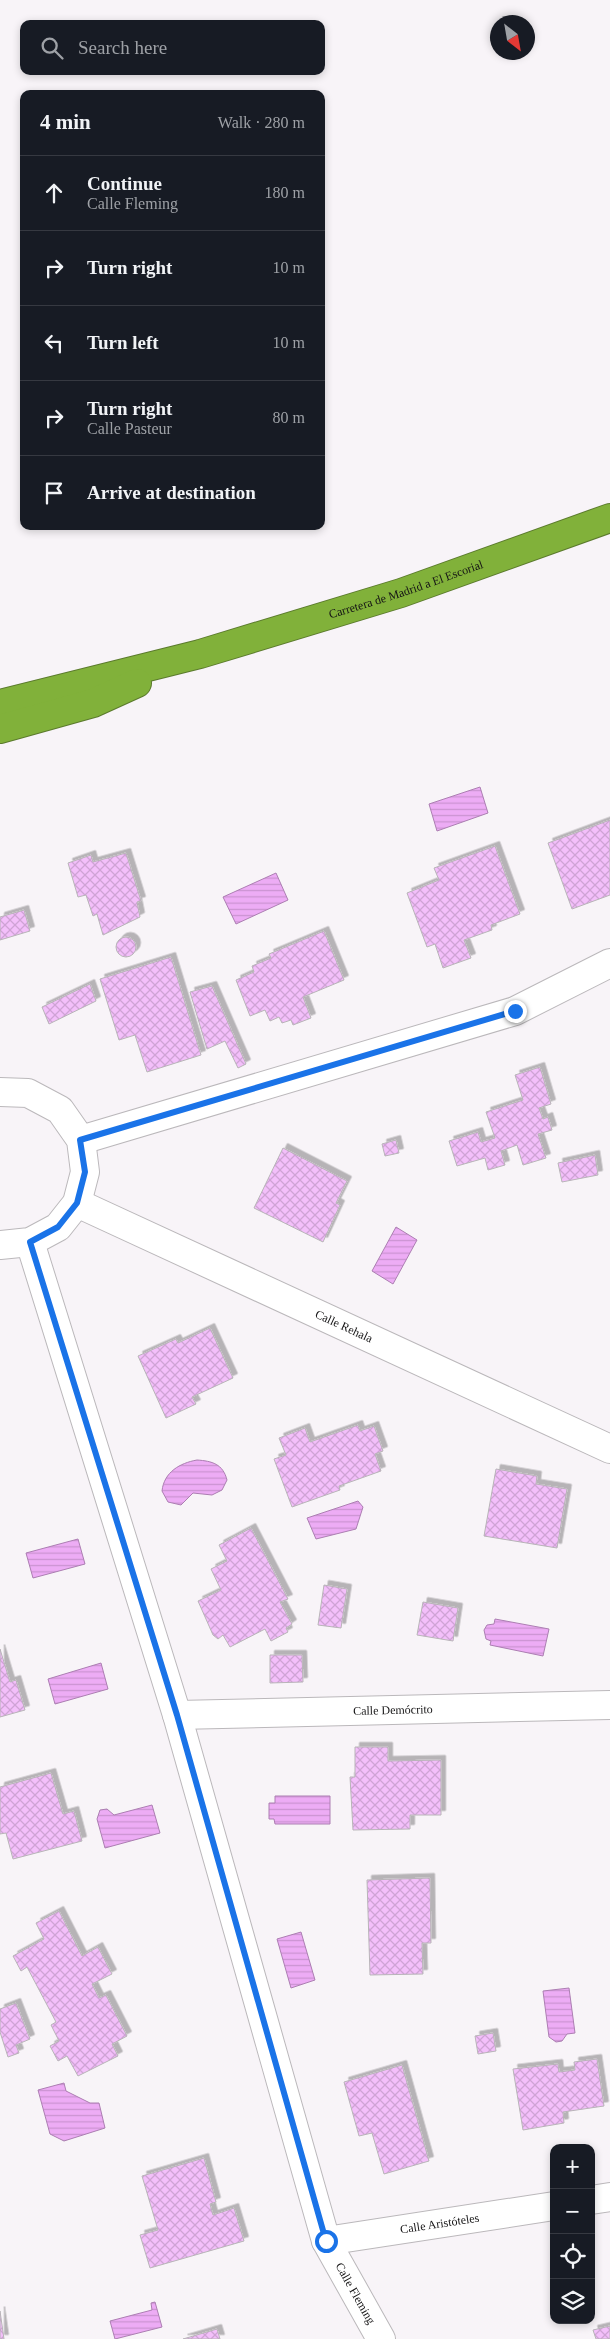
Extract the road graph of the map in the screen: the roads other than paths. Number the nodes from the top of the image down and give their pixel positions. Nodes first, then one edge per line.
1 (610, 518) edge
2 (200, 654) junction
3 (93, 703) junction
4 (0, 704) edge
5 (0, 729) edge
6 (0, 735) edge
7 (610, 963) edge
8 (0, 1092) edge
9 (80, 1140) junction
10 (77, 1203) junction
11 (30, 1242) junction
12 (0, 1245) edge
13 (610, 1448) edge
14 (610, 1705) edge
15 (177, 1715) junction
16 (610, 2197) edge
17 (595, 2199) edge
18 (550, 2207) edge
19 (326, 2241) junction
20 (381, 2339) edge

1 - 2 highway, Carretera de Madrid a El Escorial
2 - 3 highway, Carretera de Madrid a El Escorial
2 - 4 highway, Carretera de Madrid a El Escorial
3 - 5 highway, Carretera de Madrid a El Escorial
3 - 6 highway
7 - 9 street
8 - 9 street
9 - 10 street
10 - 11 street
10 - 13 street, Calle Rehala
11 - 12 street
11 - 15 street, Calle Fleming
14 - 15 street, Calle Demócrito
15 - 19 street, Calle Fleming
16 - 17 street
18 - 19 street, Calle Aristóteles
19 - 20 street, Calle Fleming

